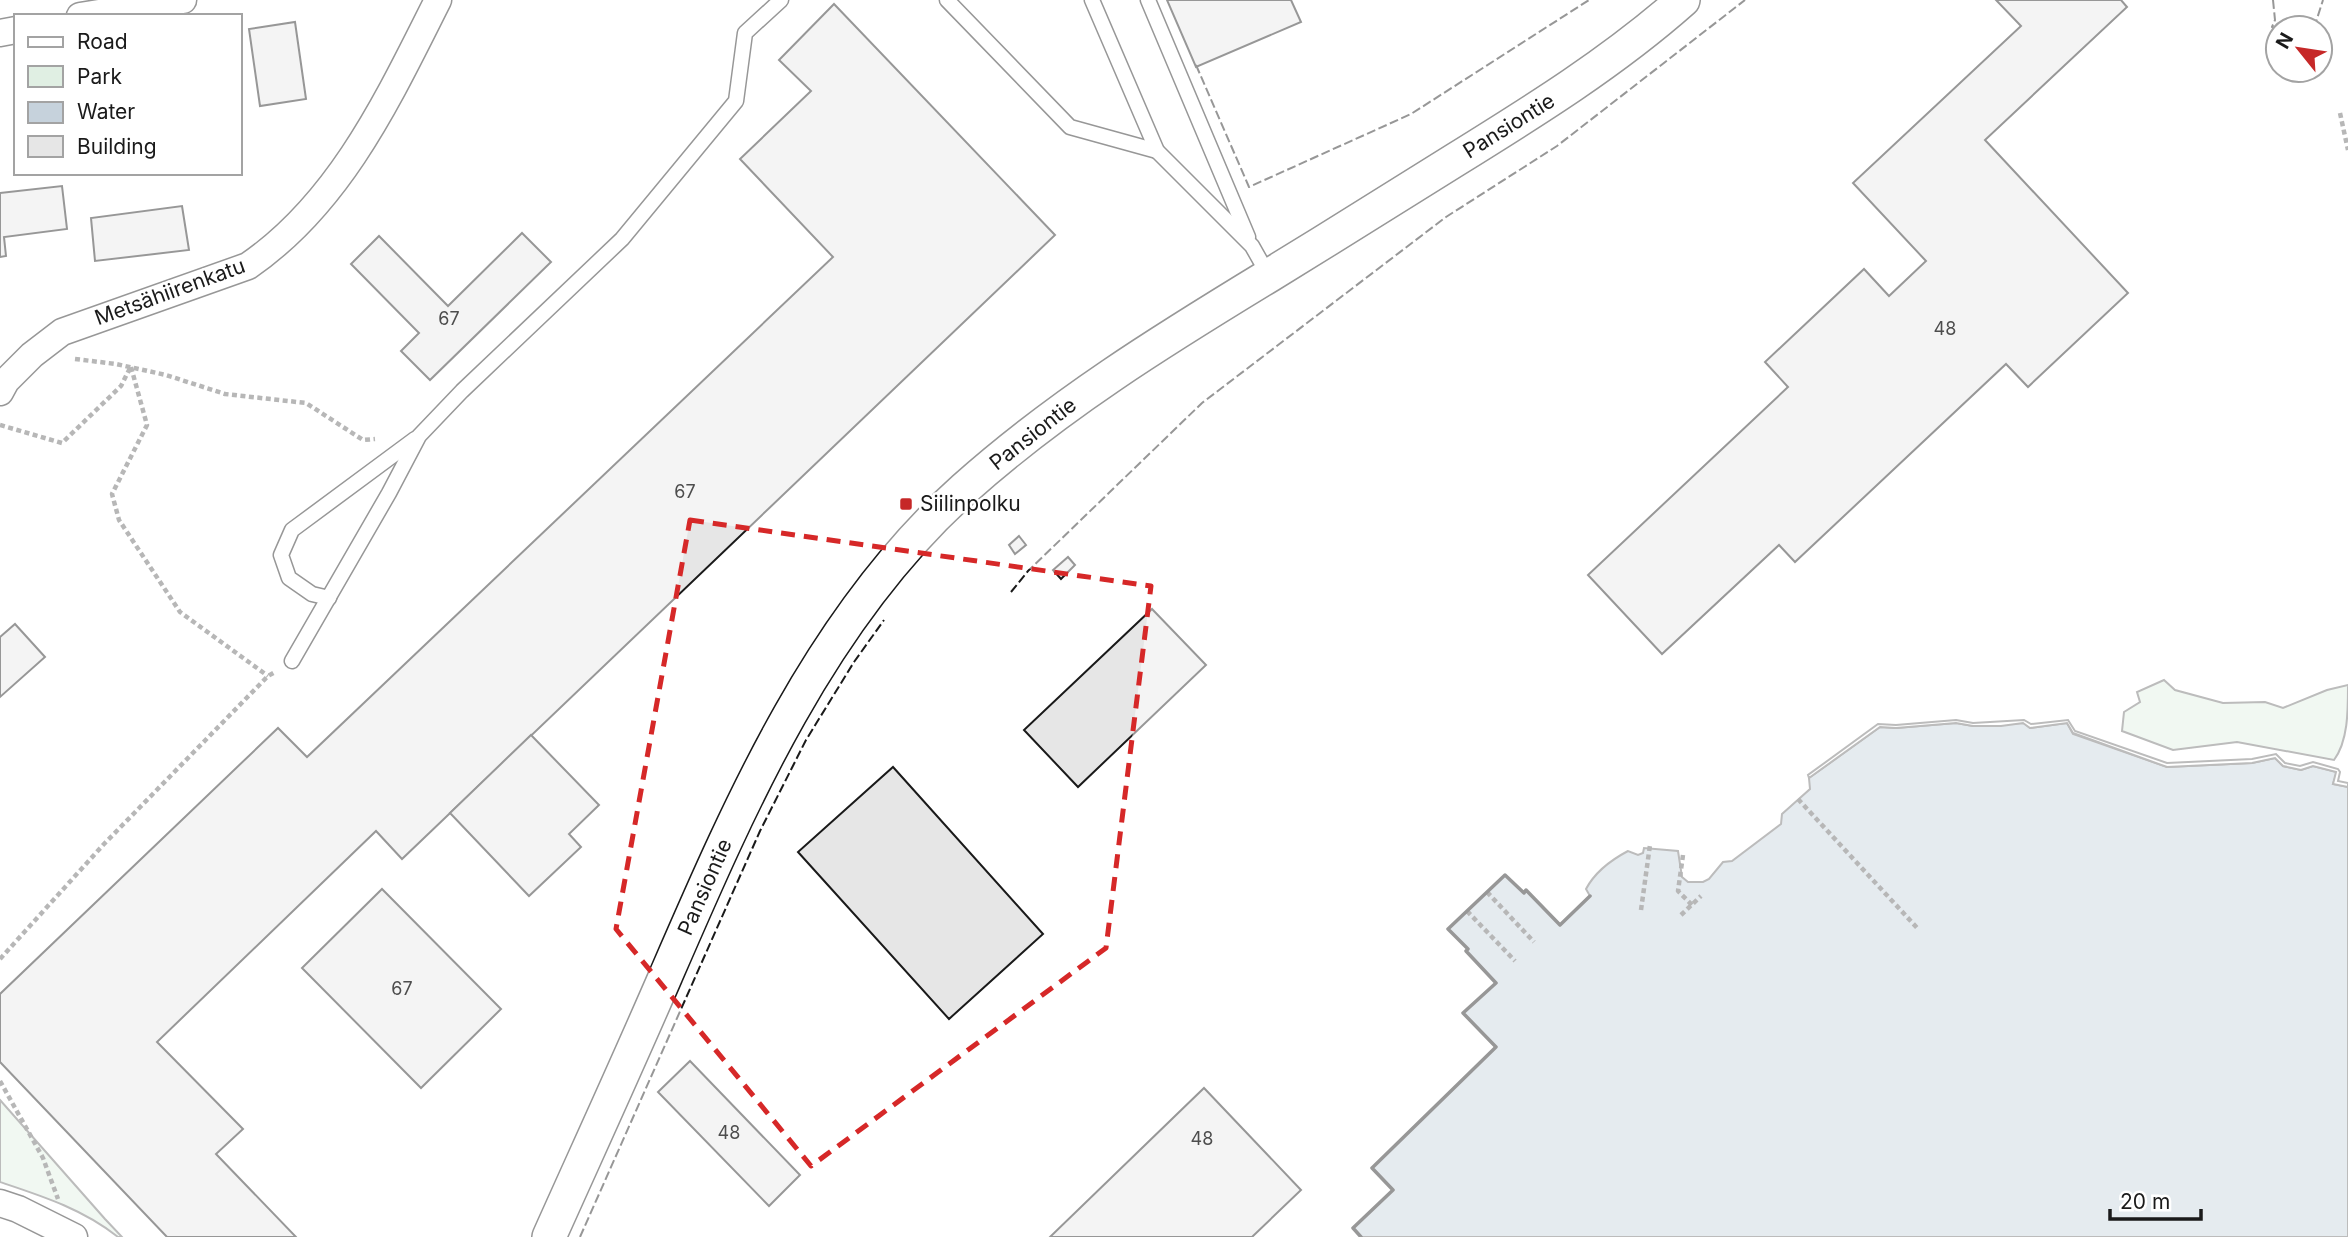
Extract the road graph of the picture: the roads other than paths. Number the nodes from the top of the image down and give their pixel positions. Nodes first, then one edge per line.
1 (183, 0) edge
2 (438, 0) edge
3 (780, 0) edge
4 (947, 0) edge
5 (1092, 0) edge
6 (1148, 0) edge
7 (1683, 0) edge
8 (92, 14) edge
9 (1157, 151) junction
10 (1252, 246) junction
11 (1269, 276) junction
12 (0, 392) edge
13 (419, 436) junction
14 (329, 598) junction
15 (292, 661) road end
16 (0, 1203) edge
17 (73, 1236) edge
18 (549, 1237) edge

1 - 8 street
2 - 12 street, Metsähiirenkatu
3 - 13 lane
4 - 9 lane
5 - 9 lane
6 - 10 lane
7 - 11 street, Pansiontie
9 - 10 lane
10 - 11 lane
11 - 18 street, Pansiontie
13 - 14 lane
13 - 14 lane
14 - 15 lane
16 - 17 street

